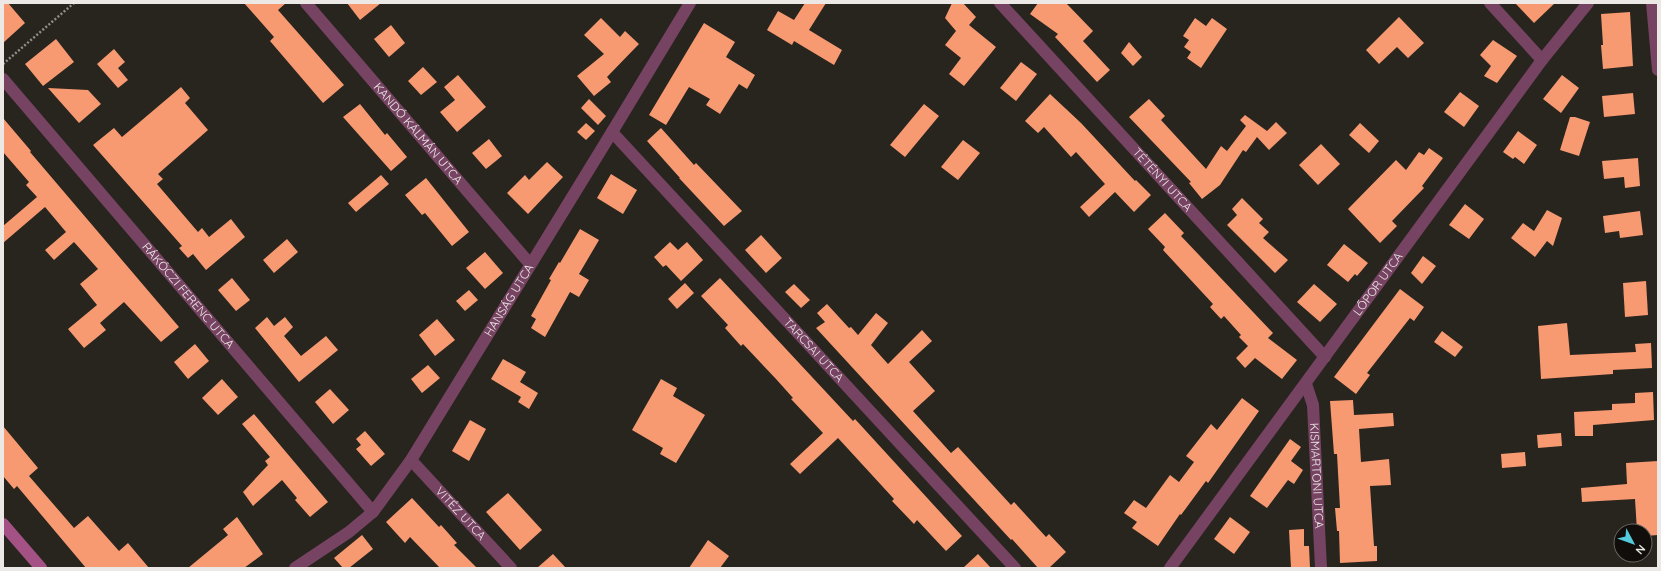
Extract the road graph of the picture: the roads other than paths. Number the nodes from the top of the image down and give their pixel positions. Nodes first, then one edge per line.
1 (306, 3) edge
2 (1000, 3) edge
3 (1490, 3) edge
4 (1588, 3) edge
5 (685, 5) edge
6 (1654, 9) edge
7 (1542, 60) junction
8 (1658, 70) edge
9 (3, 79) edge
10 (612, 132) junction
11 (530, 264) junction
12 (1325, 357) junction
13 (1306, 384) junction
14 (411, 460) junction
15 (373, 512) junction
16 (3, 524) edge
17 (41, 568) edge
18 (295, 568) edge
19 (511, 568) edge
20 (1015, 568) edge
21 (1170, 568) edge
22 (1321, 568) edge

1 - 11 street, KANDÓ KÁLMÁN UTCA
2 - 12 street, TÉTÉNYI UTCA
3 - 7 street
4 - 7 street, LŐPOR UTCA
5 - 10 street, HANSÁG UTCA
6 - 8 street
7 - 12 street, LŐPOR UTCA
9 - 15 street, RÁKÓCZI FERENC UTCA
10 - 11 street, HANSÁG UTCA
10 - 20 street, TARCSAI UTCA
11 - 14 street, HANSÁG UTCA
12 - 13 street, LŐPOR UTCA
13 - 21 street, LŐPOR UTCA
13 - 22 street, KISMARTONI UTCA
14 - 15 street, HANSÁG UTCA
14 - 19 street, VITÉZ UTCA
15 - 18 street, HANSÁG UTCA
16 - 17 main road

